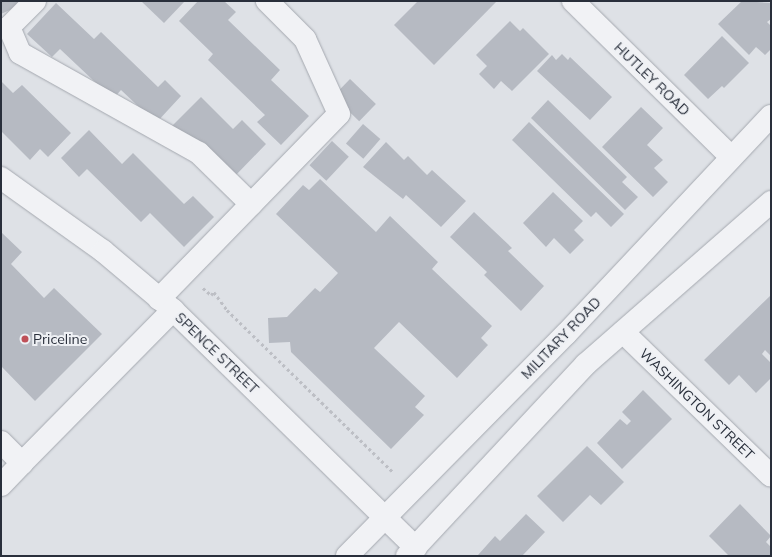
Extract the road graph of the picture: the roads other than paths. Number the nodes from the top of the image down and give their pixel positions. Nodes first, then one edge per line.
1 (35, 1) edge
2 (267, 1) edge
3 (573, 1) edge
4 (771, 116) edge
5 (731, 156) junction
6 (1, 178) edge
7 (771, 202) edge
8 (251, 204) junction
9 (166, 304) junction
10 (623, 332) junction
11 (1, 442) edge
12 (22, 463) junction
13 (771, 476) edge
14 (1, 485) edge
15 (386, 517) junction
16 (411, 552) edge
17 (347, 556) edge

1 - 8 street
2 - 8 street
3 - 5 street, HUTLEY ROAD
4 - 5 street, MILITARY ROAD
5 - 15 street, MILITARY ROAD
6 - 9 street, SPENCE STREET
7 - 10 street
8 - 9 street
9 - 12 street
9 - 15 street, SPENCE STREET
10 - 13 street, WASHINGTON STREET
10 - 16 street
11 - 12 street
12 - 14 street
15 - 16 street, SPENCE STREET
15 - 17 street, MILITARY ROAD

